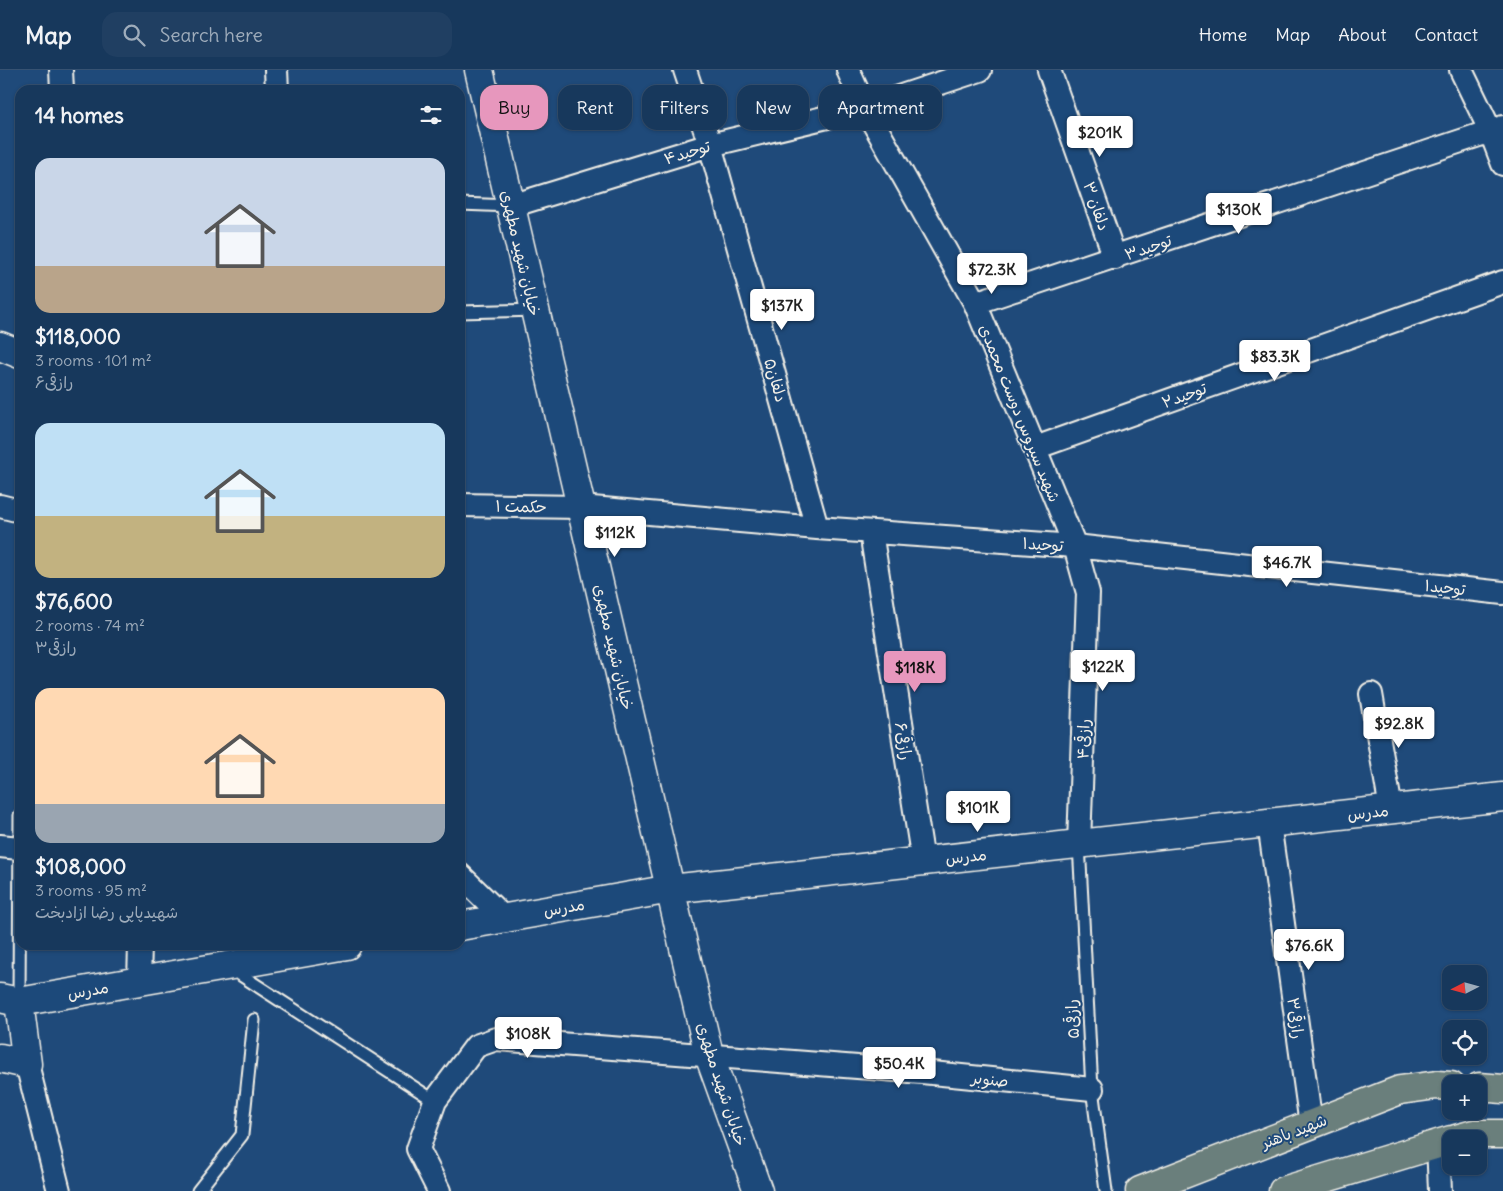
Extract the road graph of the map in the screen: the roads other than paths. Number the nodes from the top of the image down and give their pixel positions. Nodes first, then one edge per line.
1 (60, 70) edge
2 (276, 70) edge
3 (479, 70) edge
4 (685, 70) edge
5 (848, 70) edge
6 (980, 70) edge
7 (1049, 70) edge
8 (1460, 70) edge
9 (62, 85) edge
10 (278, 85) edge
11 (855, 85) edge
12 (935, 85) edge
13 (819, 119) edge
14 (1497, 128) edge
15 (877, 130) edge
16 (710, 144) junction
17 (1503, 164) edge
18 (465, 204) edge
19 (510, 206) junction
20 (1115, 258) junction
21 (1503, 282) edge
22 (975, 303) junction
23 (535, 310) junction
24 (465, 312) edge
25 (0, 346) edge
26 (15, 352) edge
27 (1035, 448) junction
28 (465, 505) edge
29 (0, 506) edge
30 (581, 507) junction
31 (15, 510) edge
32 (817, 528) junction
33 (871, 532) junction
34 (1076, 546) junction
35 (1503, 593) edge
36 (1371, 694) dead end
37 (1503, 797) edge
38 (1391, 809) junction
39 (1270, 822) junction
40 (15, 831) edge
41 (1079, 844) junction
42 (10, 847) edge
43 (922, 861) junction
44 (465, 880) edge
45 (671, 889) junction
46 (504, 918) junction
47 (465, 925) edge
48 (140, 950) edge
49 (319, 950) edge
50 (227, 966) junction
51 (139, 981) junction
52 (9, 1000) edge
53 (254, 1020) dead end
54 (709, 1055) junction
55 (0, 1058) edge
56 (26, 1064) junction
57 (1442, 1085) edge
58 (1487, 1088) edge
59 (1503, 1089) edge
60 (1092, 1090) junction
61 (434, 1101) junction
62 (1311, 1125) junction
63 (1487, 1134) edge
64 (1503, 1134) edge
65 (1442, 1143) edge
66 (1443, 1175) edge
67 (59, 1191) edge
68 (198, 1191) edge
69 (439, 1191) edge
70 (758, 1191) edge
71 (1106, 1191) edge
72 (1140, 1191) edge
73 (1283, 1191) edge
74 (1440, 1191) edge

1 - 9 street
2 - 10 street
3 - 19 street, خیابان شهید مطهری
4 - 16 street, دلفان۵
5 - 11 street, شهید سیروس دوست محمدی
6 - 12 street, توحید۴
7 - 20 street, دلفان ۳
8 - 14 street
13 - 16 street, توحید۴
14 - 17 street
14 - 20 street, توحید۳
15 - 22 street, شهید سیروس دوست محمدی
16 - 19 street, توحید۴
16 - 32 street, دلفان۵
18 - 19 lane
19 - 23 street, خیابان شهید مطهری
20 - 22 street, توحید۳
21 - 27 street, توحید۲
22 - 27 street, شهید سیروس دوست محمدی
23 - 24 lane
23 - 30 street, خیابان شهید مطهری
25 - 26 street
27 - 34 street, شهید سیروس دوست محمدی
28 - 30 street, حکمت ۱
29 - 31 street
30 - 32 street, توحید۱
30 - 45 street, خیابان شهید مطهری
32 - 33 street, توحید۱
33 - 34 street, توحید۱
33 - 43 street, رازقی۶
34 - 35 street, توحید۱
34 - 41 street, رازقی۴
36 - 38 street
37 - 38 street, مدرس
38 - 39 street, مدرس
39 - 41 street, مدرس
39 - 62 street, رازقی۳
40 - 42 lane
41 - 43 street, مدرس
41 - 60 lane, رازقی۵
42 - 52 lane
43 - 45 street, مدرس
44 - 46 street
45 - 46 street, مدرس
45 - 54 street, خیابان شهید مطهری
46 - 47 street, مدرس
48 - 51 street
49 - 50 street, مدرس
50 - 51 street, مدرس
50 - 61 lane
51 - 52 street, مدرس
52 - 56 street
53 - 68 lane
54 - 60 street, صنوبر
54 - 61 street, صنوبر
54 - 70 street, خیابان شهید مطهری
55 - 56 street
56 - 67 street
57 - 62 main road, شهید باهنر
58 - 59 main road
60 - 71 lane, رازقی۵
61 - 69 street, صنوبر
62 - 72 main road, شهید باهنر
63 - 64 main road
65 - 73 main road
66 - 74 street

